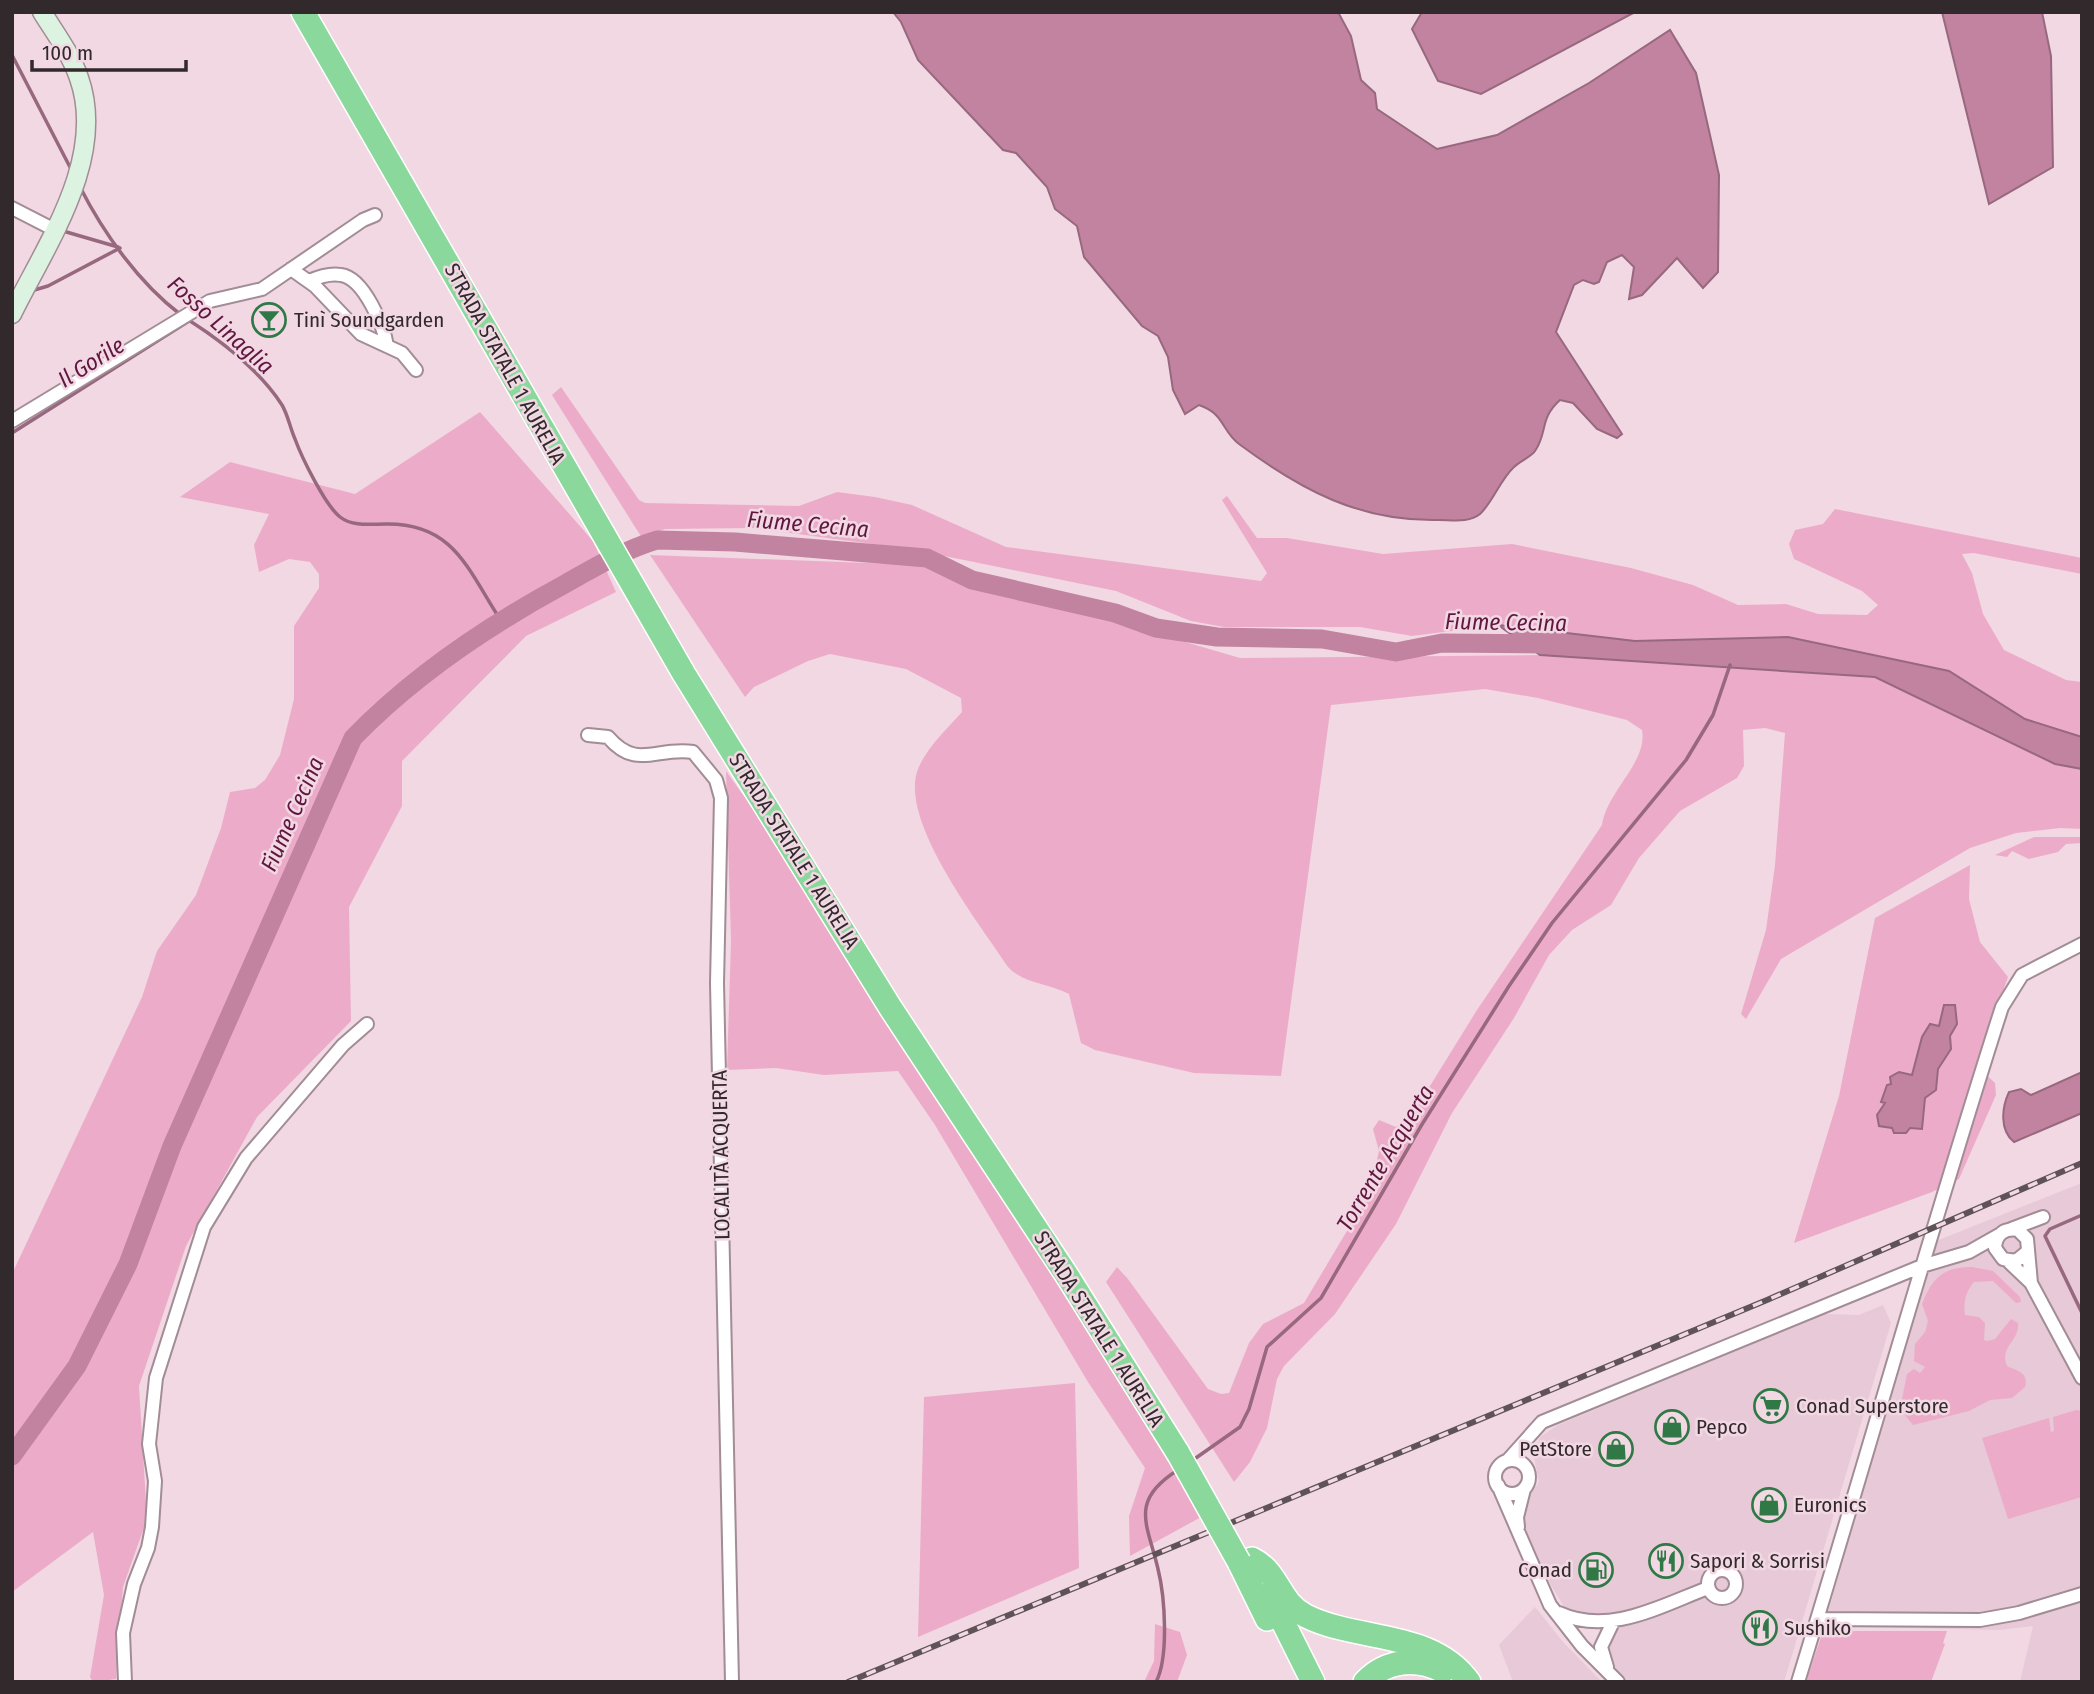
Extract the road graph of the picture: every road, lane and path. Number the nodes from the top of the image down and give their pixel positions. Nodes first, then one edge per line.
1 (42, 12) edge
2 (303, 12) edge
3 (318, 12) edge
4 (12, 208) edge
5 (375, 215) dead end
6 (53, 229) junction
7 (291, 269) junction
8 (309, 281) junction
9 (12, 314) edge
10 (387, 346) junction
11 (416, 370) dead end
12 (12, 421) edge
13 (582, 487) junction
14 (587, 735) dead end
15 (2082, 944) edge
16 (367, 1024) dead end
17 (2005, 1232) junction
18 (2027, 1239) junction
19 (1969, 1252) junction
20 (2027, 1252) junction
21 (1998, 1255) junction
22 (2010, 1262) junction
23 (1922, 1266) junction
24 (2031, 1283) junction
25 (2082, 1377) edge
26 (1532, 1434) junction
27 (1508, 1460) junction
28 (1528, 1472) junction
29 (1498, 1485) junction
30 (1524, 1489) junction
31 (1520, 1538) junction
32 (1247, 1559) junction
33 (1708, 1588) dead end
34 (2082, 1594) edge
35 (1555, 1612) junction
36 (1817, 1619) junction
37 (1613, 1622) junction
38 (1614, 1678) edge
39 (125, 1682) edge
40 (732, 1682) edge
41 (1298, 1682) edge
42 (1313, 1682) edge
43 (1365, 1682) edge
44 (1456, 1682) edge
45 (1469, 1682) edge
46 (1798, 1682) edge

1 - 6 main road
2 - 13 highway, STRADA STATALE 1 AURELIA
3 - 13 highway, STRADA STATALE 1 AURELIA
4 - 6 street
5 - 7 street
6 - 9 main road
7 - 8 street
7 - 12 street
8 - 10 street
8 - 10 street
10 - 11 street
13 - 32 highway, STRADA STATALE 1 AURELIA, bridge
14 - 40 street, LOCALITÀ ACQUERTA
15 - 23 street
16 - 39 street
17 - 18 street
17 - 18 street
17 - 19 street
17 - 21 street
18 - 20 street
19 - 21 street
19 - 23 street
20 - 22 street
20 - 24 street
21 - 22 street
22 - 24 street
23 - 26 street
23 - 36 street
24 - 25 street
26 - 27 street
26 - 28 street
27 - 28 street
27 - 29 street
28 - 30 street
29 - 30 street
29 - 31 street
30 - 31 street
31 - 35 street
32 - 41 highway, STRADA STATALE 1 AURELIA
32 - 42 highway, STRADA STATALE 1 AURELIA
32 - 45 highway
33 - 37 street
34 - 36 street
35 - 37 street
35 - 38 street
36 - 46 street
37 - 38 street
43 - 44 highway

